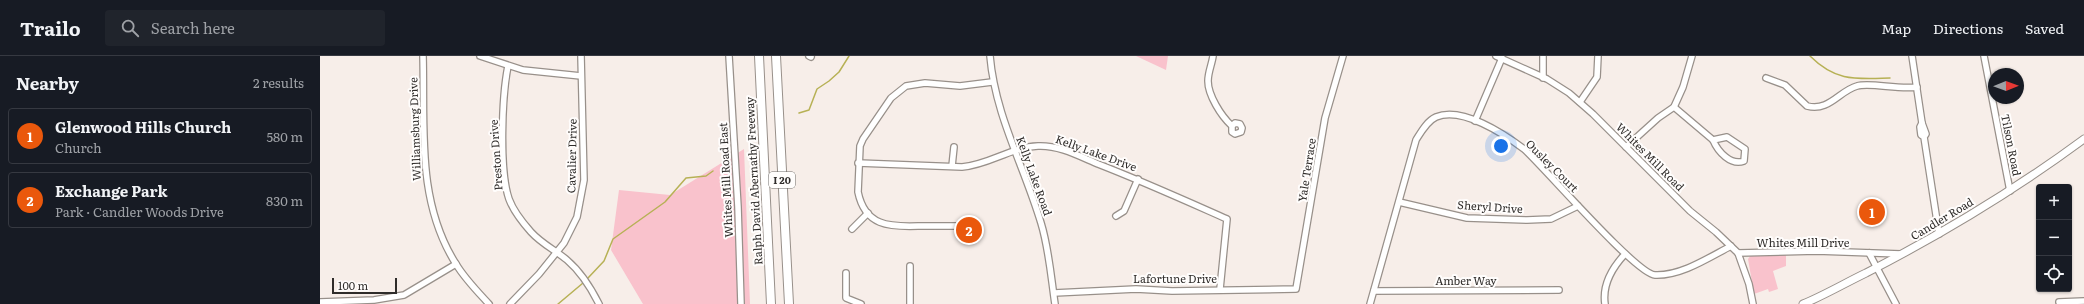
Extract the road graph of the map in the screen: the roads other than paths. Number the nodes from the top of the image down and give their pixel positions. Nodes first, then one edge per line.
1 (423, 56) edge
2 (480, 56) edge
3 (581, 56) edge
4 (729, 56) edge
5 (759, 56) edge
6 (776, 56) edge
7 (990, 56) edge
8 (1213, 56) edge
9 (1343, 56) edge
10 (1543, 56) edge
11 (1598, 56) edge
12 (1692, 56) edge
13 (1912, 56) edge
14 (1984, 56) edge
15 (1499, 57) edge
16 (508, 66) junction
17 (581, 76) junction
18 (1543, 78) junction
19 (1766, 78) dead end
20 (992, 82) junction
21 (1917, 87) junction
22 (1580, 102) junction
23 (1674, 107) junction
24 (1475, 121) junction
25 (1232, 126) dead end
26 (2084, 139) edge
27 (1713, 140) junction
28 (954, 147) dead end
29 (1626, 147) junction
30 (1014, 151) junction
31 (858, 163) junction
32 (952, 166) junction
33 (1138, 179) junction
34 (2010, 191) junction
35 (1399, 202) junction
36 (1578, 206) junction
37 (868, 213) junction
38 (1116, 216) dead end
39 (961, 226) dead end
40 (852, 229) dead end
41 (1939, 234) junction
42 (1731, 246) junction
43 (556, 251) junction
44 (1738, 253) junction
45 (1869, 253) junction
46 (1625, 254) junction
47 (1903, 255) junction
48 (456, 264) junction
49 (910, 266) dead end
50 (1878, 267) junction
51 (846, 273) dead end
52 (1220, 289) junction
53 (1296, 289) joint
54 (1559, 290) dead end
55 (1374, 291) junction
56 (1054, 293) junction
57 (2084, 301) edge
58 (320, 302) edge
59 (847, 302) edge
60 (2058, 302) dead end
61 (341, 303) edge
62 (489, 304) edge
63 (510, 304) edge
64 (599, 304) edge
65 (741, 304) edge
66 (771, 304) edge
67 (789, 304) edge
68 (861, 304) edge
69 (910, 304) edge
70 (1055, 304) edge
71 (1370, 304) edge
72 (1605, 304) edge
73 (1753, 304) edge
74 (1803, 304) edge
75 (1896, 304) edge

1 - 48 street, Williamsburg Drive
2 - 16 street
3 - 17 street, Cavalier Drive
4 - 65 street, Whites Mill Road East
5 - 66 highway, Ralph David Abernathy Freeway / I 20
6 - 67 highway, I 20
7 - 20 street, Kelly Lake Road
8 - 25 street
9 - 53 street, Yale Terrace
10 - 18 street
11 - 22 street
12 - 23 street
13 - 21 street
14 - 34 street, Tilson Road
15 - 18 street, Whites Mill Road
15 - 24 street
16 - 17 street
16 - 43 street, Preston Drive
17 - 43 street, Cavalier Drive
18 - 22 street, Whites Mill Road
19 - 21 street
20 - 30 street, Kelly Lake Road
20 - 31 street
21 - 41 street
22 - 29 street, Whites Mill Road
23 - 27 street
23 - 29 street
24 - 35 street, Ousley Court
24 - 36 street, Ousley Court
26 - 34 main road, Candler Road
27 - 27 street
28 - 32 street
29 - 42 street, Whites Mill Road
30 - 32 street, Kelly Lake Drive
30 - 33 street, Kelly Lake Drive
30 - 56 street, Kelly Lake Road
31 - 32 street, Kelly Lake Drive
31 - 37 street
33 - 38 street
33 - 52 street, Kelly Lake Drive
34 - 41 main road, Candler Road
35 - 36 street, Sheryl Drive
35 - 55 street, Ousley Court
36 - 46 street, Ousley Court
37 - 39 street
37 - 40 street
41 - 47 main road, Candler Road
42 - 44 street, Whites Mill Road
42 - 46 street, Ousley Court
43 - 63 street, Cavalier Drive
43 - 64 street, Preston Drive
44 - 45 street, Whites Mill Drive
44 - 73 street, Whites Mill Road
45 - 47 street, Whites Mill Drive
45 - 50 street
46 - 72 street
47 - 50 main road, Candler Road
48 - 61 street
48 - 62 street, Williamsburg Drive
49 - 69 street
50 - 74 main road, Candler Road
50 - 75 street
51 - 59 street
52 - 53 street, Lafortune Drive
52 - 56 street, Lafortune Drive
54 - 55 street, Amber Way
55 - 71 street, Ousley Court
56 - 70 street, Kelly Lake Road
57 - 60 street
58 - 61 street
59 - 68 street

